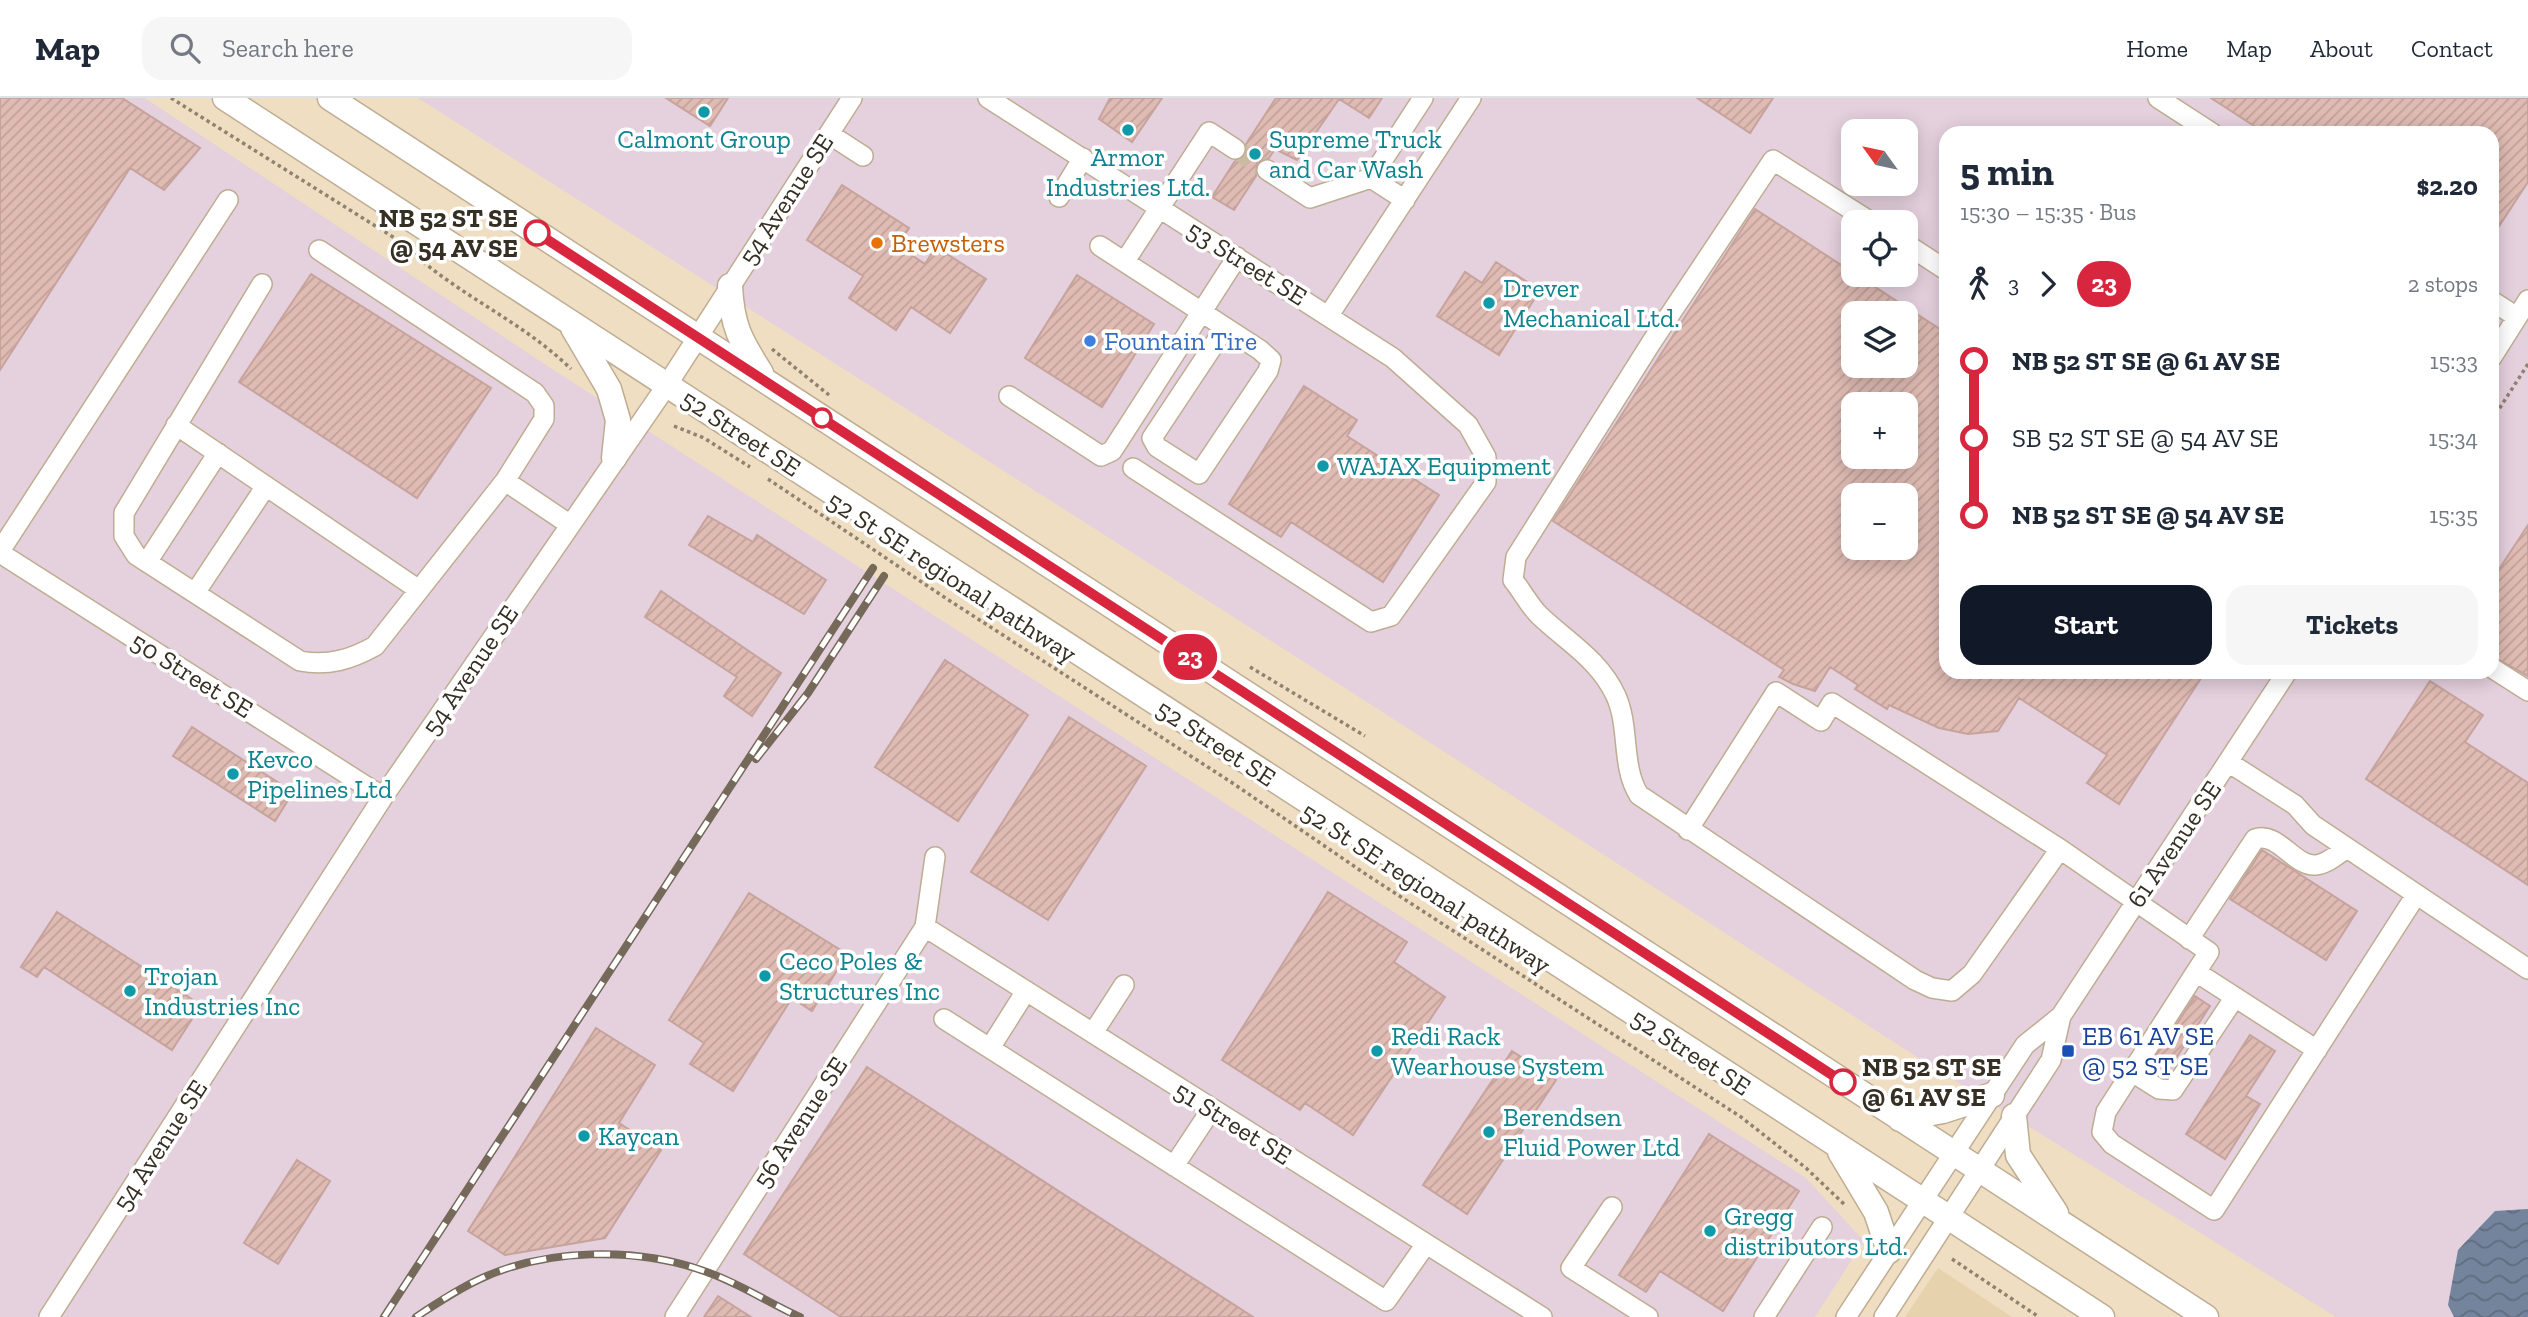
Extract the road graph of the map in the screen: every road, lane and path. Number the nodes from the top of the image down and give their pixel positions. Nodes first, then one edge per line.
1 (171, 98) edge
2 (225, 98) edge
3 (330, 98) edge
4 (852, 98) edge
5 (988, 98) edge
6 (1423, 98) edge
7 (1471, 98) edge
8 (2158, 98) edge
9 (2201, 126) edge
10 (829, 134) junction
11 (1235, 149) tunnel mouth
12 (863, 156) dead end
13 (1083, 158) junction
14 (1267, 170) tunnel mouth
15 (1371, 178) junction
16 (1059, 197) dead end
17 (228, 200) dead end
18 (1405, 200) junction
19 (1160, 207) junction
20 (1852, 210) edge
21 (1100, 246) dead end
22 (319, 250) dead end
23 (1918, 252) edge
24 (1237, 257) junction
25 (1125, 261) junction
26 (1939, 265) edge
27 (262, 284) dead end
28 (730, 286) junction
29 (2499, 303) edge
30 (2523, 309) edge
31 (1201, 312) junction
32 (1329, 315) junction
33 (569, 321) junction
34 (1226, 328) junction
35 (698, 337) junction
36 (768, 345) dead end
37 (2499, 346) edge
38 (2528, 364) edge
39 (575, 373) dead end
40 (768, 382) junction
41 (667, 385) junction
42 (831, 396) dead end
43 (1009, 396) dead end
44 (2499, 409) edge
45 (176, 425) junction
46 (674, 426) dead end
47 (219, 453) junction
48 (614, 458) junction
49 (751, 468) dead end
50 (1133, 468) dead end
51 (763, 475) dead end
52 (505, 481) junction
53 (267, 486) junction
54 (569, 524) junction
55 (0, 552) edge
56 (147, 562) junction
57 (419, 590) junction
58 (195, 593) junction
59 (1241, 662) dead end
60 (2499, 672) edge
61 (2282, 679) edge
62 (2528, 691) edge
63 (1365, 736) dead end
64 (2228, 762) junction
65 (383, 797) junction
66 (1688, 830) junction
67 (2347, 848) junction
68 (2060, 849) junction
69 (935, 857) dead end
70 (2416, 894) junction
71 (2136, 900) junction
72 (925, 927) junction
73 (2189, 939) junction
74 (2528, 969) edge
75 (2196, 972) junction
76 (1124, 985) dead end
77 (1026, 991) junction
78 (2235, 997) junction
79 (2061, 1016) junction
80 (944, 1019) dead end
81 (1093, 1033) junction
82 (989, 1048) junction
83 (2317, 1050) junction
84 (2132, 1072) junction
85 (1992, 1095) junction
86 (1211, 1110) junction
87 (2014, 1116) junction
88 (1900, 1119) junction
89 (1838, 1148) junction
90 (1953, 1154) junction
91 (1174, 1166) junction
92 (1979, 1170) junction
93 (1922, 1200) junction
94 (1612, 1207) dead end
95 (1850, 1209) dead end
96 (1950, 1218) junction
97 (2065, 1225) junction
98 (1822, 1227) dead end
99 (1426, 1244) junction
100 (1889, 1251) junction
101 (1952, 1259) dead end
102 (50, 1317) edge
103 (674, 1317) edge
104 (1542, 1317) edge
105 (1648, 1317) edge
106 (1764, 1317) edge
107 (1846, 1317) edge
108 (1884, 1317) edge
109 (2039, 1317) edge
110 (2102, 1317) edge
111 (2206, 1317) edge

1 - 39 path
2 - 33 main road, 52 Street SE
3 - 35 main road
4 - 10 street, 54 Avenue SE
5 - 13 street, 53 Street SE
6 - 15 street
7 - 18 street
8 - 9 street
10 - 12 street
10 - 28 street, 54 Avenue SE
11 - 19 street
13 - 16 street
13 - 19 street, 53 Street SE
14 - 15 street
15 - 18 street
17 - 55 street
18 - 32 street
19 - 24 street, 53 Street SE
19 - 25 street
20 - 66 street
21 - 25 street
22 - 52 street
23 - 26 street
24 - 31 street
24 - 32 street, 53 Street SE
25 - 31 street
27 - 45 street
28 - 35 street, 54 Avenue SE
28 - 40 main road
29 - 30 street
30 - 37 street
31 - 34 street
31 - 43 street
32 - 50 street, 53 Street SE
33 - 41 main road, 52 Street SE
33 - 48 main road
34 - 34 street
35 - 40 main road
35 - 41 street, 54 Avenue SE
36 - 42 path
38 - 44 path
40 - 88 main road
41 - 48 street, 54 Avenue SE
41 - 89 main road, 52 Street SE
45 - 47 street
45 - 56 street
46 - 49 path
47 - 53 street
47 - 56 street
48 - 54 street, 54 Avenue SE
51 - 95 path, 52 St SE regional pathway
52 - 54 street
52 - 57 street
53 - 57 street
53 - 58 street
54 - 65 street, 54 Avenue SE
55 - 65 street, 50 Street SE
56 - 58 street
57 - 58 street
59 - 63 path
60 - 62 street
61 - 64 street, 61 Avenue SE
64 - 67 street
64 - 71 street, 61 Avenue SE
65 - 102 street, 54 Avenue SE
66 - 68 street
66 - 68 street
67 - 70 street
67 - 73 street
68 - 71 street
69 - 72 street
70 - 74 street
70 - 83 street
71 - 73 street
71 - 79 street, 61 Avenue SE
72 - 77 street, 51 Street SE
72 - 103 street, 56 Avenue SE
73 - 75 street
75 - 78 street
75 - 84 street
76 - 81 street
77 - 81 street, 51 Street SE
77 - 82 street
78 - 83 street
78 - 84 street
79 - 85 street, 61 Avenue SE
79 - 87 street, 61 Avenue SE
80 - 82 street
81 - 86 street, 51 Street SE
82 - 91 street
83 - 84 street
85 - 88 main road
85 - 90 street, 61 Avenue SE
86 - 91 street
86 - 99 street, 51 Street SE
87 - 92 street, 61 Avenue SE
87 - 97 main road
88 - 90 main road
89 - 93 main road, 52 Street SE
89 - 100 main road
90 - 92 main road
90 - 93 street, 61 Avenue SE
91 - 99 street
92 - 96 street, 61 Avenue SE
92 - 97 main road
93 - 96 main road, 52 Street SE
93 - 100 street, 61 Avenue SE
94 - 105 street
96 - 108 street, 61 Avenue SE
96 - 110 main road, 52 Street SE
97 - 111 main road
98 - 106 street
99 - 104 street, 51 Street SE
100 - 107 street, 61 Avenue SE
101 - 109 path

